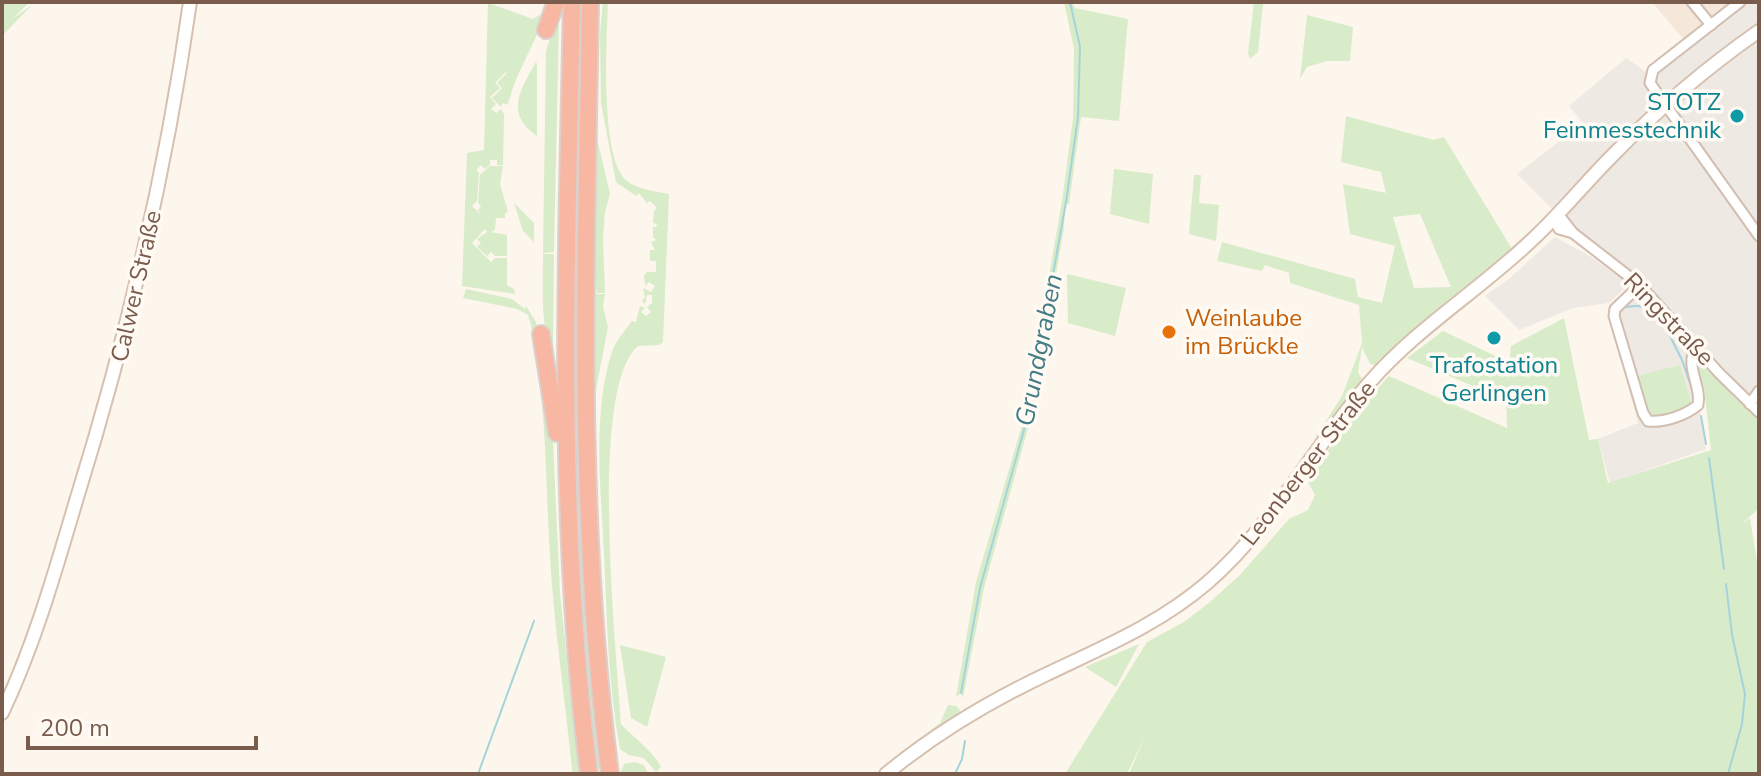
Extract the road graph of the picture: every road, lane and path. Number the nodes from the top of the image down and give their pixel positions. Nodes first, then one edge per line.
1 (190, 2) edge
2 (556, 2) edge
3 (572, 2) edge
4 (590, 2) edge
5 (1692, 2) edge
6 (1740, 2) edge
7 (1711, 25) junction
8 (546, 30) dead end
9 (1759, 31) edge
10 (589, 35) junction
11 (1666, 104) junction
12 (598, 108) dead end
13 (1553, 218) junction
14 (1759, 236) edge
15 (1640, 285) junction
16 (541, 334) dead end
17 (1696, 348) junction
18 (1759, 391) edge
19 (1750, 404) junction
20 (1759, 412) edge
21 (596, 417) dead end
22 (568, 469) junction
23 (587, 498) junction
24 (2, 713) edge
25 (589, 774) edge
26 (610, 774) edge
27 (886, 774) edge

1 - 24 main road, Calwer Straße
2 - 8 highway
3 - 22 highway
4 - 10 highway
5 - 7 street
6 - 7 street
7 - 11 street
9 - 11 main road, Leonberger Straße
10 - 12 highway
10 - 23 highway
11 - 13 main road, Leonberger Straße
11 - 14 street
13 - 15 street, Ringstraße
13 - 27 main road, Leonberger Straße
15 - 17 street, Ringstraße
15 - 17 street
16 - 22 highway
17 - 19 street, Ringstraße
18 - 19 street
19 - 20 street, Ringstraße
21 - 23 highway
22 - 25 highway
23 - 26 highway

